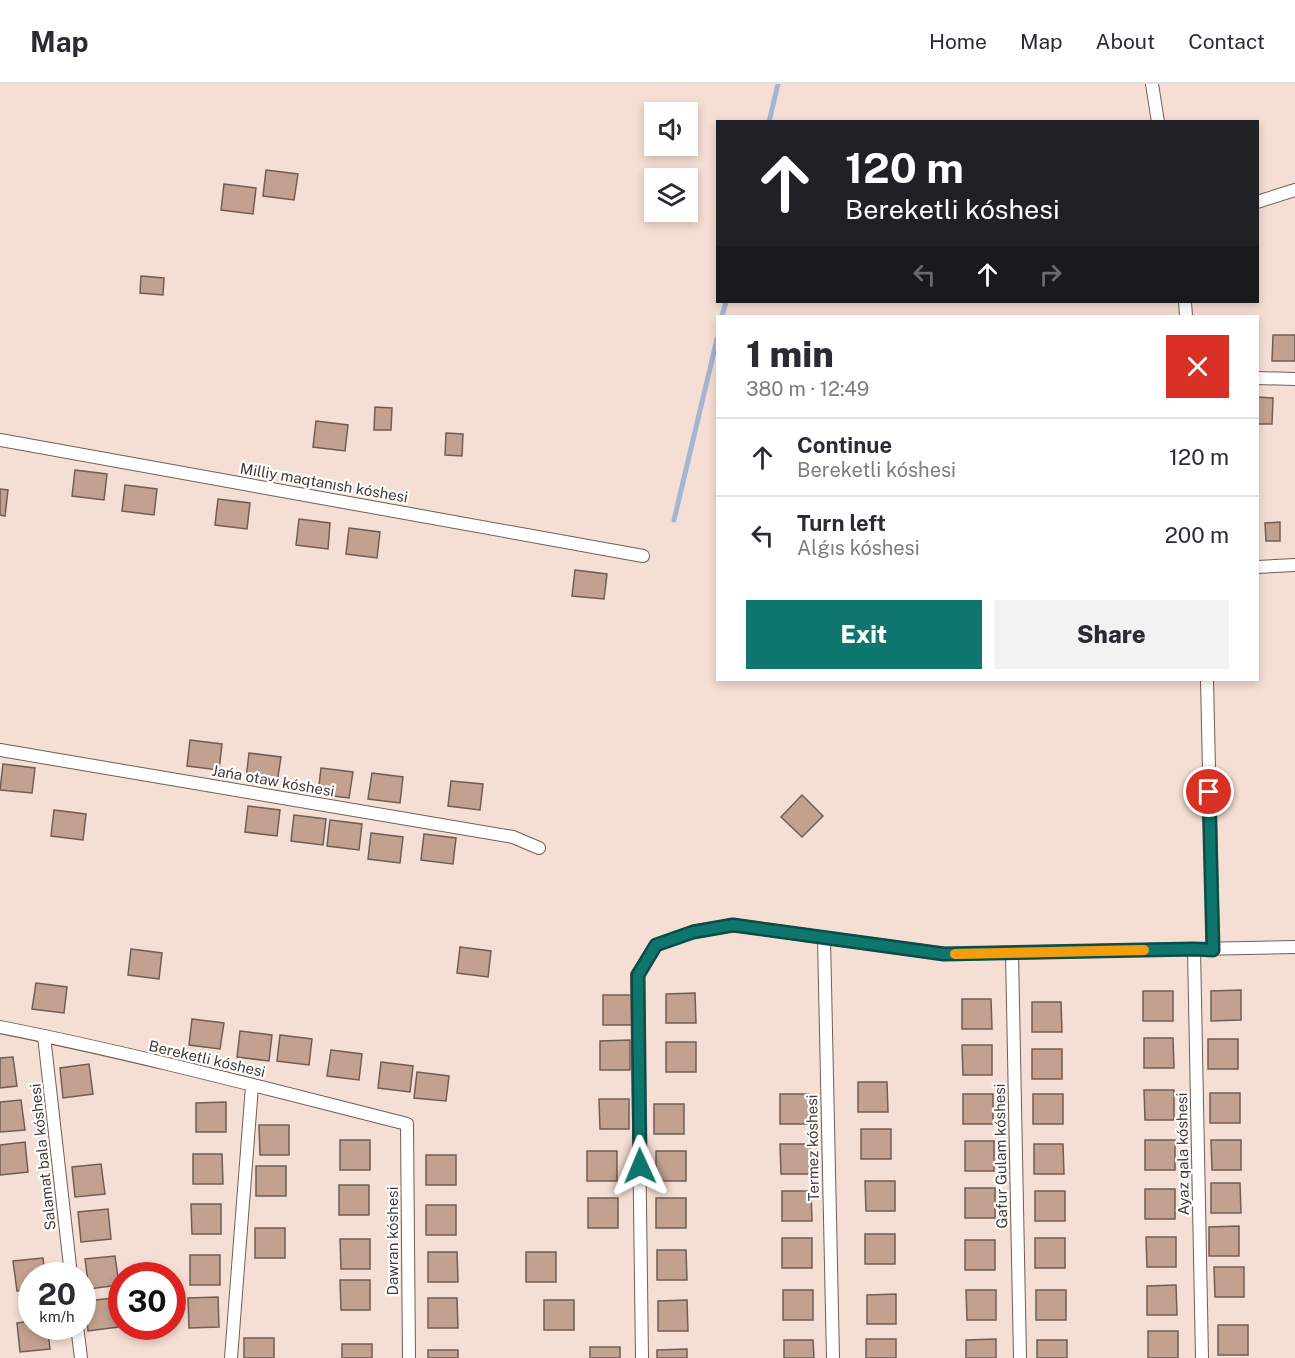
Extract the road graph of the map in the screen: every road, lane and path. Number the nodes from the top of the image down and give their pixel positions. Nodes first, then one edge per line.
1 (1152, 84) edge
2 (1158, 120) edge
3 (1295, 190) edge
4 (1259, 201) edge
5 (1259, 378) edge
6 (1295, 379) edge
7 (0, 440) edge
8 (643, 556) dead end
9 (1295, 565) edge
10 (1259, 567) edge
11 (1207, 681) edge
12 (0, 750) edge
13 (539, 848) dead end
14 (824, 938) junction
15 (1295, 947) edge
16 (1194, 949) junction
17 (1213, 950) junction
18 (1012, 953) junction
19 (0, 1027) edge
20 (44, 1036) junction
21 (252, 1086) junction
22 (407, 1124) joint
23 (70, 1262) edge
24 (79, 1340) edge
25 (81, 1358) edge
26 (231, 1358) edge
27 (409, 1358) edge
28 (642, 1358) edge
29 (832, 1358) edge
30 (1020, 1358) edge
31 (1202, 1358) edge

1 - 2 street
3 - 4 street
5 - 6 street
7 - 8 street, Milliy maqtanısh kóshesi
9 - 10 street
11 - 17 street
12 - 13 street, Jańa otaw kóshesi
14 - 18 street
14 - 28 street
14 - 29 street, Termez kóshesi
15 - 17 street
16 - 17 street
16 - 18 street
16 - 31 street, Ayaz qala kóshesi
18 - 30 street, Gafur Gulam kóshesi
19 - 20 street, Bereketli kóshesi
20 - 21 street, Bereketli kóshesi
20 - 23 street, Salamat bala kóshesi
21 - 22 street, Bereketli kóshesi
21 - 26 street
22 - 27 street, Dawran kóshesi
24 - 25 street

